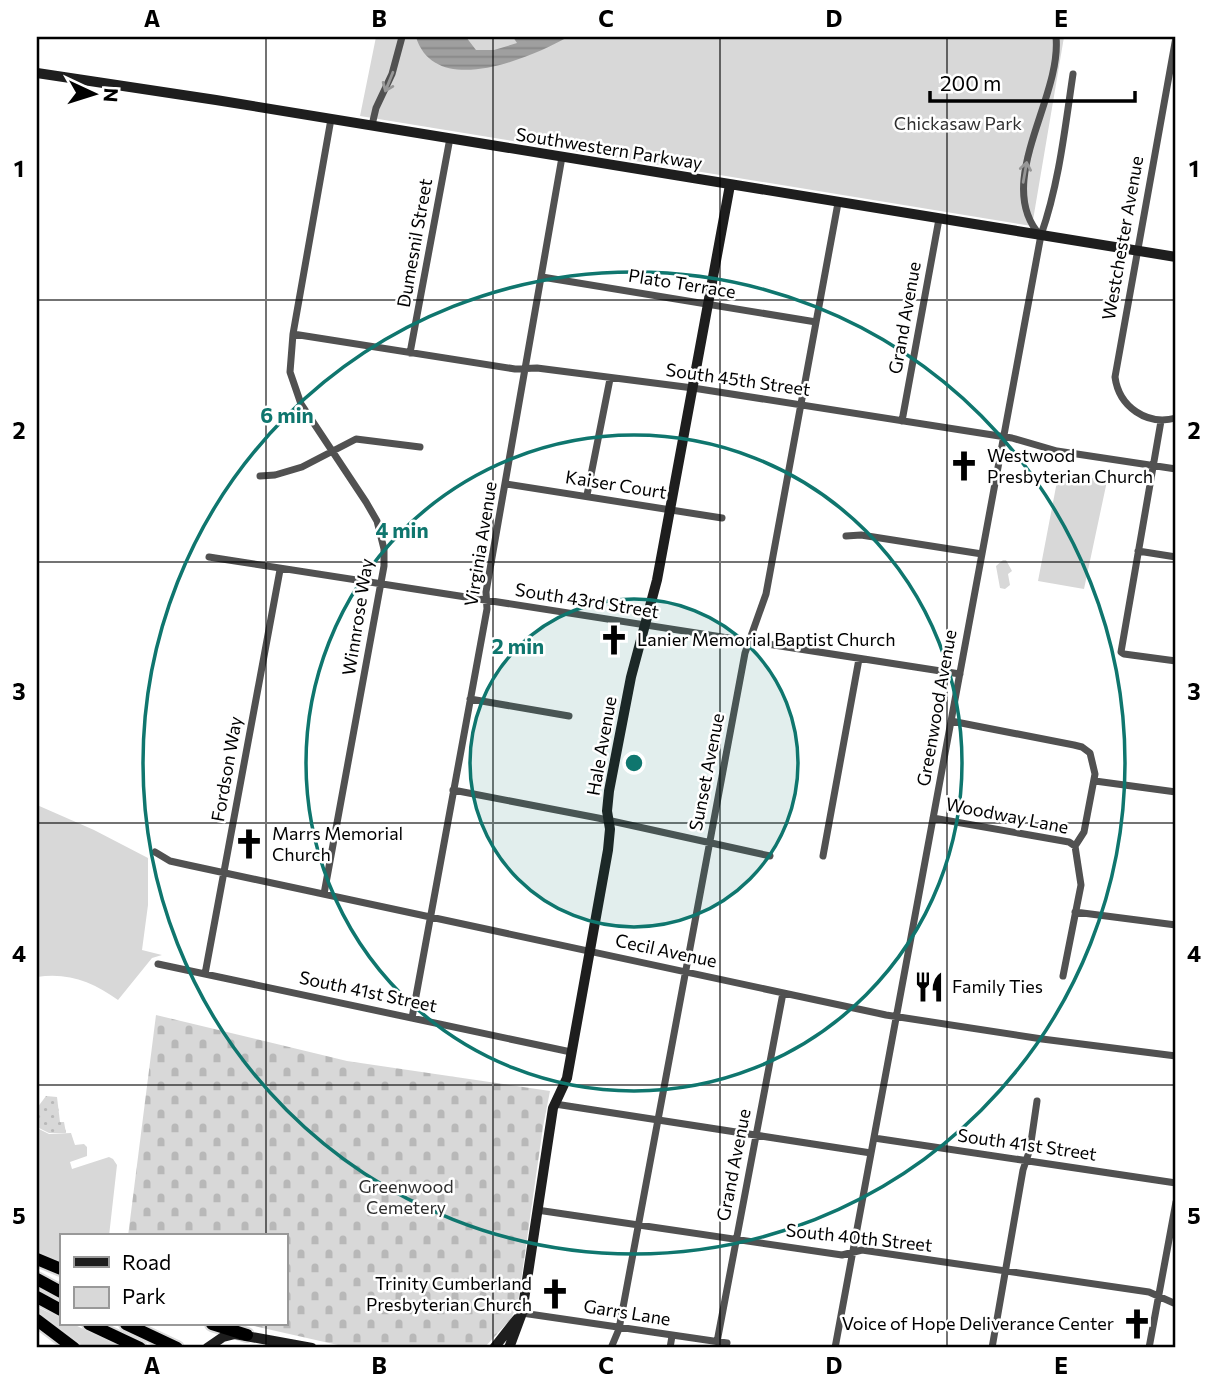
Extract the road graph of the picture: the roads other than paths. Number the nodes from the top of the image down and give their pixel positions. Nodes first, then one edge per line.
1 (402, 37) edge
2 (1056, 37) edge
3 (1176, 37) edge
4 (37, 73) edge
5 (1073, 74) dead end
6 (331, 119) junction
7 (372, 125) junction
8 (450, 138) junction
9 (562, 157) junction
10 (730, 185) junction
11 (838, 203) junction
12 (939, 219) junction
13 (1041, 235) junction
14 (1136, 251) junction
15 (1176, 257) edge
16 (542, 277) junction
17 (708, 304) junction
18 (816, 322) junction
19 (293, 334) junction
20 (410, 353) junction
21 (525, 369) junction
22 (610, 379) junction
23 (693, 388) junction
24 (801, 405) junction
25 (1176, 418) edge
26 (902, 421) junction
27 (1161, 421) junction
28 (1003, 437) junction
29 (420, 447) dead end
30 (332, 452) junction
31 (1153, 466) junction
32 (1176, 469) edge
33 (260, 476) dead end
34 (506, 484) junction
35 (587, 495) junction
36 (670, 509) junction
37 (722, 518) dead end
38 (846, 536) dead end
39 (1138, 551) junction
40 (982, 555) junction
41 (209, 557) dead end
42 (1176, 557) edge
43 (279, 569) junction
44 (382, 585) junction
45 (486, 601) junction
46 (646, 626) junction
47 (749, 642) junction
48 (859, 659) junction
49 (1176, 661) edge
50 (960, 674) junction
51 (470, 699) junction
52 (569, 716) dead end
53 (951, 721) junction
54 (1095, 781) junction
55 (453, 790) junction
56 (1176, 792) edge
57 (933, 818) junction
58 (608, 820) junction
59 (710, 842) junction
60 (1075, 846) junction
61 (155, 852) dead end
62 (770, 856) dead end
63 (822, 856) dead end
64 (224, 872) junction
65 (324, 894) junction
66 (1076, 912) junction
67 (430, 916) junction
68 (1176, 925) edge
69 (589, 950) junction
70 (158, 964) dead end
71 (686, 971) junction
72 (205, 974) junction
73 (1063, 976) dead end
74 (783, 993) junction
75 (896, 1017) junction
76 (412, 1018) junction
77 (571, 1052) junction
78 (1176, 1056) edge
79 (1037, 1101) dead end
80 (555, 1104) junction
81 (658, 1120) junction
82 (755, 1135) junction
83 (874, 1138) junction
84 (871, 1153) junction
85 (1026, 1161) junction
86 (1176, 1183) edge
87 (1176, 1202) edge
88 (537, 1210) junction
89 (639, 1224) junction
90 (736, 1239) junction
91 (853, 1252) junction
92 (37, 1259) edge
93 (60, 1269) edge
94 (1005, 1271) junction
95 (37, 1279) edge
96 (60, 1291) edge
97 (1159, 1296) junction
98 (37, 1297) edge
99 (1176, 1304) edge
100 (60, 1309) edge
101 (522, 1313) junction
102 (37, 1320) edge
103 (93, 1326) edge
104 (130, 1326) edge
105 (218, 1326) edge
106 (619, 1329) junction
107 (247, 1335) junction
108 (672, 1336) junction
109 (717, 1342) junction
110 (727, 1343) dead end
111 (74, 1348) edge
112 (140, 1348) edge
113 (177, 1348) edge
114 (207, 1348) edge
115 (312, 1348) edge
116 (494, 1348) edge
117 (509, 1348) edge
118 (611, 1348) edge
119 (670, 1348) edge
120 (835, 1348) edge
121 (992, 1348) edge
122 (1149, 1348) edge

1 -> 7 street
13 -> 2 street
3 - 14 street, Westchester Avenue
4 - 6 street, Southwestern Parkway
5 - 13 street, Greenwood Avenue
6 - 7 street, Southwestern Parkway
6 - 19 street, Winnrose Way
7 - 8 street, Southwestern Parkway
8 - 9 street, Southwestern Parkway
8 - 20 street, Dumesnil Street
9 - 10 street, Southwestern Parkway
9 - 16 street, Virginia Avenue
10 - 11 street, Southwestern Parkway
10 - 17 street, Hale Avenue
11 - 12 street, Southwestern Parkway
11 - 18 street, Sunset Avenue
12 - 13 street, Southwestern Parkway
12 - 26 street, Grand Avenue
13 - 14 street, Southwestern Parkway
13 - 28 street, Greenwood Avenue
14 - 15 street, Southwestern Parkway
14 - 27 street, Westchester Avenue
16 - 17 street, Plato Terrace
16 - 21 street, Virginia Avenue
17 - 18 street, Plato Terrace
17 - 23 street, Hale Avenue
18 - 24 street, Sunset Avenue
19 - 20 street, South 45th Street
19 - 30 street, Winnrose Way
20 - 21 street, South 45th Street
21 - 22 street, South 45th Street
21 - 34 street, Virginia Avenue
22 - 23 street, South 45th Street
22 - 35 street
23 - 24 street, South 45th Street
23 - 36 street, Hale Avenue
24 - 26 street, South 45th Street
24 - 47 street, Sunset Avenue
25 - 27 street
26 - 28 street, South 45th Street
27 - 31 street
28 - 31 street, South 45th Street
28 - 40 street, Greenwood Avenue
29 - 30 street
30 - 33 street
30 - 44 street, Winnrose Way
31 - 32 street, South 45th Street
31 - 39 street
34 - 35 street, Kaiser Court
34 - 45 street, Virginia Avenue
35 - 36 street, Kaiser Court
36 - 37 street, Kaiser Court
36 - 46 street, Hale Avenue
38 - 40 street
39 - 42 street
39 - 49 street
40 - 50 street, Greenwood Avenue
41 - 43 street, South 43rd Street
43 - 44 street, South 43rd Street
43 - 64 street, Fordson Way
44 - 45 street, South 43rd Street
44 - 65 street, Winnrose Way
45 - 46 street, South 43rd Street
45 - 51 street, Virginia Avenue
46 - 47 street, South 43rd Street
46 - 58 street, Hale Avenue
47 - 48 street, South 43rd Street
47 - 59 street, Sunset Avenue
48 - 50 street, South 43rd Street
48 - 63 street
50 - 53 street, Greenwood Avenue
51 - 52 street
51 - 55 street, Virginia Avenue
53 - 54 street
53 - 57 street, Greenwood Avenue
54 - 56 street
54 - 60 street
55 - 58 street
55 - 67 street, Virginia Avenue
57 - 60 street, Woodway Lane
57 - 75 street, Greenwood Avenue
58 - 59 street
58 - 69 street, Hale Avenue
59 - 62 street
59 - 71 street, Sunset Avenue
60 - 66 street
61 - 64 street, Cecil Avenue
64 - 65 street, Cecil Avenue
64 - 72 street, Fordson Way
65 - 67 street, Cecil Avenue
66 - 68 street
66 - 73 street
67 - 69 street, Cecil Avenue
67 - 76 street, Virginia Avenue
69 - 71 street, Cecil Avenue
69 - 77 street, Hale Avenue
70 - 72 street, South 41st Street
71 - 74 street, Cecil Avenue
71 - 81 street, Sunset Avenue
72 - 76 street, South 41st Street
74 - 75 street, Cecil Avenue
74 - 82 street, Grand Avenue
75 - 78 street, Cecil Avenue
75 - 83 street, Greenwood Avenue
76 - 77 street, South 41st Street
77 - 80 street, Hale Avenue
79 - 85 street
80 - 81 street
80 - 88 street, Hale Avenue
81 - 82 street
81 - 89 street, Sunset Avenue
82 - 84 street
82 - 90 street, Grand Avenue
83 - 84 street, Greenwood Avenue
83 - 85 street, South 41st Street
84 - 91 street, Greenwood Avenue
85 - 86 street, South 41st Street
85 - 94 street
87 - 97 street
88 - 89 street, South 40th Street
88 - 101 street, Hale Avenue
89 - 90 street, South 40th Street
89 - 106 street, Sunset Avenue
90 - 91 street, South 40th Street
90 - 109 street, Grand Avenue
91 - 94 street, South 40th Street
91 - 120 street, Greenwood Avenue
92 - 93 highway
94 - 97 street, South 40th Street
94 - 121 street
95 - 96 highway
97 - 99 street, South 40th Street
97 - 122 street
98 - 100 highway
101 - 106 street, Garrs Lane
101 - 116 street
101 - 117 street
102 - 111 highway
103 - 112 highway
104 - 113 highway
105 - 107 highway
106 - 108 street, Garrs Lane
106 - 118 street, Sunset Avenue
107 - 114 street
107 - 115 street
108 - 109 street, Garrs Lane
108 - 119 street
109 - 110 street, Garrs Lane

